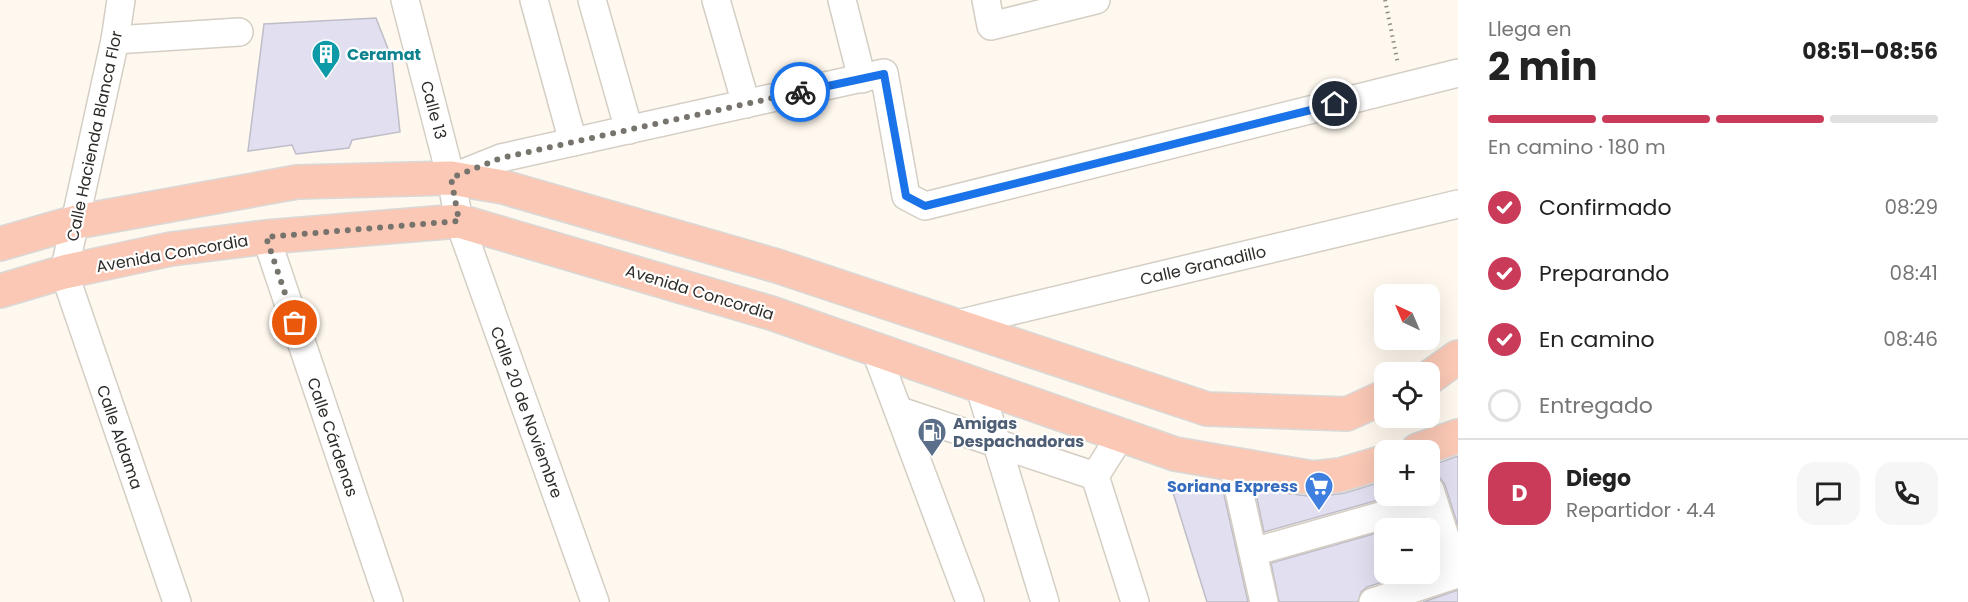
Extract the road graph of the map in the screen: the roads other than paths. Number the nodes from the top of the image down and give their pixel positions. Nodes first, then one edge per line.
1 (121, 0) edge
2 (405, 0) edge
3 (534, 0) edge
4 (592, 0) edge
5 (716, 0) edge
6 (842, 0) edge
7 (1096, 0) edge
8 (989, 13) edge
9 (239, 32) dead end
10 (115, 40) junction
11 (1458, 73) edge
12 (873, 76) junction
13 (746, 104) junction
14 (629, 130) junction
15 (573, 142) junction
16 (451, 178) junction
17 (1458, 204) edge
18 (459, 221) junction
19 (76, 222) junction
20 (266, 237) junction
21 (0, 244) edge
22 (64, 272) junction
23 (843, 290) junction
24 (0, 291) edge
25 (949, 326) junction
26 (825, 332) junction
27 (875, 349) junction
28 (1458, 357) edge
29 (1440, 370) edge
30 (979, 385) junction
31 (1374, 402) edge
32 (900, 411) junction
33 (1121, 435) junction
34 (1458, 436) edge
35 (1440, 442) edge
36 (997, 445) junction
37 (1233, 464) junction
38 (1374, 465) edge
39 (1095, 476) junction
40 (1399, 506) edge
41 (1434, 506) edge
42 (1253, 552) junction
43 (177, 602) edge
44 (388, 602) edge
45 (595, 602) edge
46 (970, 602) edge
47 (1045, 602) edge
48 (1135, 602) edge
49 (1264, 602) edge
50 (1373, 602) edge

1 - 10 street, Calle Hacienda Blanca Flor
2 - 16 street, Calle 13
3 - 15 street
4 - 14 street
5 - 13 street
6 - 12 street
7 - 8 street
9 - 10 street
10 - 19 street, Calle Hacienda Blanca Flor
11 - 12 street
12 - 13 street
13 - 14 street
14 - 15 street
15 - 16 street
16 - 18 street, Calle 13
16 - 19 main road
16 - 23 main road
17 - 25 street, Calle Granadillo
18 - 20 main road, Avenida Concordia
18 - 26 main road, Avenida Concordia
18 - 45 street, Calle 20 de Noviembre
19 - 21 main road
19 - 22 street, Calle Hacienda Blanca Flor
20 - 22 main road, Avenida Concordia
20 - 44 street, Calle Cárdenas
22 - 24 main road, Avenida Concordia
22 - 43 street, Calle Aldama
23 - 25 main road
23 - 26 main road
25 - 31 main road
26 - 27 main road, Avenida Concordia
27 - 30 main road, Avenida Concordia
27 - 32 street
28 - 29 main road
30 - 33 main road, Avenida Concordia
30 - 36 street
32 - 36 street
32 - 46 street
33 - 37 main road, Avenida Concordia
33 - 39 street
34 - 35 main road
36 - 39 street
36 - 47 street
37 - 38 main road, Avenida Concordia
37 - 42 street
39 - 48 street
40 - 42 street
41 - 50 street
42 - 49 street

